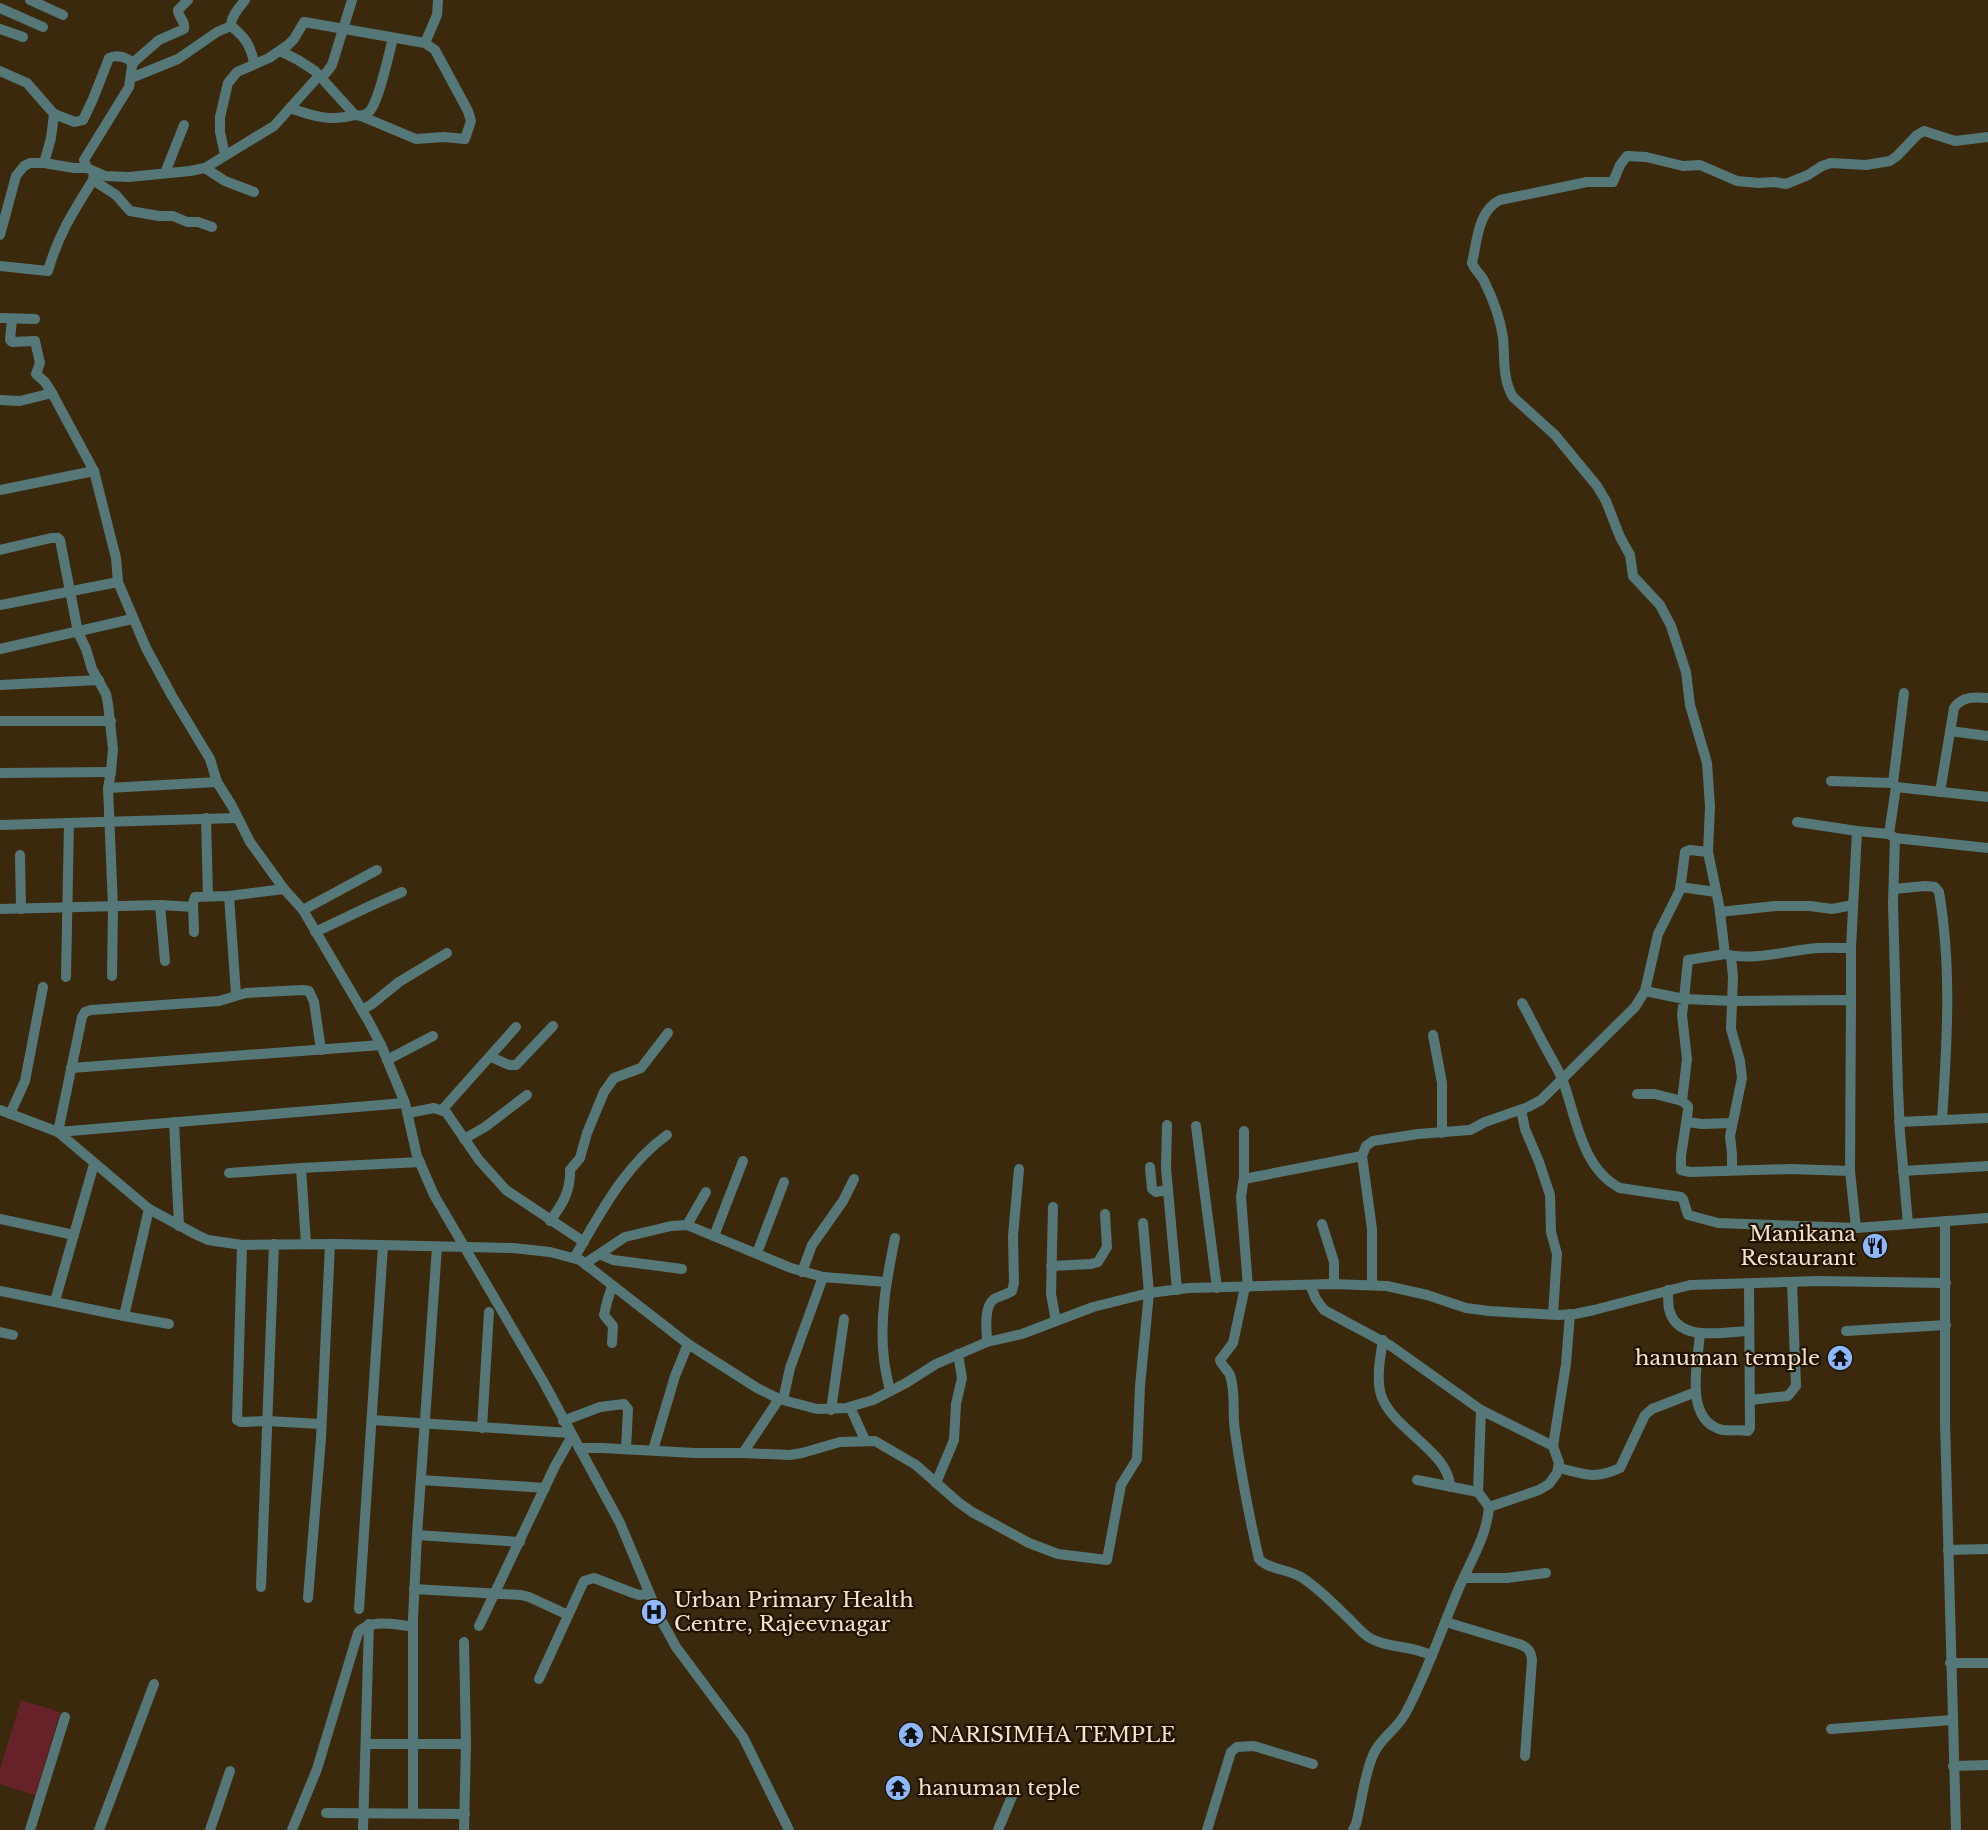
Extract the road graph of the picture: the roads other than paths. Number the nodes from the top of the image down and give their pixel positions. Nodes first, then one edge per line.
1 (30, 0) edge
2 (188, 0) edge
3 (245, 0) edge
4 (351, 0) edge
5 (438, 0) edge
6 (0, 8) edge
7 (63, 15) dead end
8 (231, 26) junction
9 (43, 27) dead end
10 (0, 29) edge
11 (343, 29) junction
12 (23, 37) dead end
13 (393, 38) junction
14 (425, 44) junction
15 (280, 51) junction
16 (254, 63) junction
17 (134, 64) junction
18 (0, 71) edge
19 (320, 76) junction
20 (131, 78) junction
21 (290, 108) junction
22 (54, 114) junction
23 (358, 116) junction
24 (184, 125) dead end
25 (1988, 137) edge
26 (225, 155) junction
27 (44, 163) junction
28 (205, 168) junction
29 (91, 173) junction
30 (165, 173) junction
31 (254, 192) dead end
32 (212, 227) dead end
33 (0, 236) edge
34 (0, 266) edge
35 (0, 318) edge
36 (12, 319) junction
37 (35, 319) dead end
38 (52, 393) junction
39 (0, 400) edge
40 (94, 471) junction
41 (0, 490) edge
42 (0, 550) edge
43 (118, 582) junction
44 (70, 592) junction
45 (0, 605) edge
46 (132, 619) junction
47 (78, 632) junction
48 (0, 649) edge
49 (99, 680) junction
50 (0, 685) edge
51 (1904, 693) dead end
52 (1988, 698) edge
53 (0, 721) edge
54 (111, 721) junction
55 (1950, 731) junction
56 (1988, 736) edge
57 (111, 772) junction
58 (0, 773) edge
59 (1831, 781) dead end
60 (217, 782) junction
61 (1895, 785) junction
62 (108, 788) junction
63 (1940, 792) junction
64 (1988, 797) edge
65 (206, 818) junction
66 (237, 818) junction
67 (1797, 822) dead end
68 (69, 823) junction
69 (109, 823) junction
70 (0, 825) edge
71 (1857, 831) junction
72 (1892, 836) junction
73 (1988, 848) edge
74 (1708, 852) junction
75 (20, 855) dead end
76 (376, 870) dead end
77 (1680, 887) junction
78 (284, 889) junction
79 (1893, 889) junction
80 (402, 892) dead end
81 (1716, 892) junction
82 (208, 896) junction
83 (229, 896) junction
84 (160, 905) junction
85 (1853, 905) junction
86 (113, 907) junction
87 (193, 907) junction
88 (68, 908) junction
89 (0, 909) edge
90 (21, 909) junction
91 (303, 910) junction
92 (1720, 912) junction
93 (194, 932) dead end
94 (315, 932) junction
95 (1851, 948) junction
96 (447, 953) dead end
97 (1728, 955) junction
98 (165, 961) dead end
99 (112, 976) dead end
100 (66, 977) dead end
101 (43, 987) dead end
102 (1645, 991) junction
103 (236, 994) junction
104 (1683, 999) junction
105 (1851, 999) junction
106 (1733, 1001) junction
107 (1522, 1003) dead end
108 (362, 1010) junction
109 (553, 1026) dead end
110 (516, 1028) dead end
111 (668, 1033) dead end
112 (1433, 1035) dead end
113 (433, 1036) dead end
114 (381, 1045) junction
115 (321, 1050) junction
116 (491, 1057) junction
117 (387, 1060) junction
118 (71, 1068) junction
119 (1563, 1080) junction
120 (1637, 1094) dead end
121 (527, 1095) dead end
122 (1682, 1101) junction
123 (406, 1108) junction
124 (442, 1110) junction
125 (1521, 1110) junction
126 (5, 1112) edge
127 (1988, 1118) edge
128 (1942, 1120) junction
129 (174, 1122) junction
130 (1687, 1122) junction
131 (1899, 1122) junction
132 (1732, 1123) junction
133 (1167, 1125) dead end
134 (1196, 1126) dead end
135 (1244, 1131) dead end
136 (58, 1132) junction
137 (1442, 1133) junction
138 (667, 1134) dead end
139 (465, 1139) junction
140 (1362, 1156) junction
141 (743, 1161) dead end
142 (420, 1162) junction
143 (94, 1164) junction
144 (1988, 1166) edge
145 (1150, 1167) dead end
146 (301, 1168) junction
147 (1018, 1169) dead end
148 (1732, 1170) junction
149 (1850, 1171) junction
150 (1903, 1171) junction
151 (230, 1173) dead end
152 (854, 1179) dead end
153 (1244, 1179) junction
154 (784, 1182) dead end
155 (1167, 1190) junction
156 (706, 1192) dead end
157 (1053, 1207) dead end
158 (149, 1209) junction
159 (1105, 1214) dead end
160 (1988, 1218) edge
161 (0, 1219) edge
162 (550, 1221) junction
163 (1945, 1221) junction
164 (1143, 1223) dead end
165 (1322, 1224) dead end
166 (1908, 1224) junction
167 (687, 1225) junction
168 (179, 1226) junction
169 (1856, 1228) junction
170 (74, 1235) junction
171 (714, 1236) junction
172 (895, 1238) dead end
173 (584, 1242) junction
174 (274, 1244) junction
175 (306, 1244) junction
176 (330, 1244) junction
177 (242, 1245) junction
178 (383, 1246) junction
179 (437, 1247) junction
180 (464, 1248) junction
181 (757, 1253) junction
182 (601, 1255) junction
183 (574, 1258) junction
184 (586, 1265) junction
185 (1051, 1266) junction
186 (682, 1269) dead end
187 (802, 1272) junction
188 (823, 1277) junction
189 (886, 1282) junction
190 (1792, 1282) junction
191 (1946, 1283) junction
192 (1334, 1284) junction
193 (1749, 1284) junction
194 (1372, 1285) junction
195 (612, 1286) junction
196 (1310, 1286) junction
197 (1246, 1287) junction
198 (1217, 1288) junction
199 (1177, 1290) junction
200 (1668, 1290) junction
201 (0, 1291) edge
202 (1149, 1293) junction
203 (55, 1301) junction
204 (489, 1312) dead end
205 (1553, 1314) junction
206 (1570, 1314) junction
207 (124, 1316) junction
208 (844, 1319) dead end
209 (1056, 1321) junction
210 (169, 1324) dead end
211 (1946, 1325) junction
212 (1748, 1331) junction
213 (1846, 1331) dead end
214 (0, 1332) edge
215 (1700, 1334) junction
216 (13, 1335) dead end
217 (1383, 1340) junction
218 (987, 1342) junction
219 (612, 1343) dead end
220 (688, 1344) junction
221 (958, 1354) junction
222 (890, 1391) junction
223 (1696, 1392) junction
224 (781, 1400) junction
225 (1750, 1400) junction
226 (850, 1407) junction
227 (831, 1410) junction
228 (1481, 1410) junction
229 (372, 1420) junction
230 (267, 1421) junction
231 (563, 1421) junction
232 (321, 1424) junction
233 (426, 1424) junction
234 (482, 1428) junction
235 (571, 1434) junction
236 (865, 1440) junction
237 (1553, 1446) junction
238 (579, 1448) junction
239 (626, 1449) junction
240 (653, 1450) junction
241 (743, 1453) junction
242 (1559, 1468) junction
243 (421, 1480) junction
244 (1417, 1480) dead end
245 (936, 1483) junction
246 (1450, 1486) junction
247 (545, 1488) junction
248 (1478, 1492) junction
249 (1489, 1507) junction
250 (417, 1535) junction
251 (520, 1542) junction
252 (1988, 1549) edge
253 (1948, 1550) junction
254 (1546, 1573) dead end
255 (1464, 1578) junction
256 (261, 1587) dead end
257 (414, 1589) junction
258 (650, 1594) junction
259 (494, 1595) junction
260 (308, 1598) dead end
261 (359, 1609) dead end
262 (568, 1615) junction
263 (1446, 1622) junction
264 (369, 1624) junction
265 (412, 1626) junction
266 (479, 1626) dead end
267 (464, 1642) dead end
268 (1432, 1656) junction
269 (1950, 1663) junction
270 (1988, 1663) edge
271 (539, 1679) dead end
272 (154, 1684) dead end
273 (65, 1717) dead end
274 (1952, 1720) junction
275 (1831, 1730) dead end
276 (366, 1744) junction
277 (412, 1744) junction
278 (466, 1744) junction
279 (1525, 1756) dead end
280 (1313, 1764) dead end
281 (1988, 1765) edge
282 (1953, 1766) junction
283 (230, 1771) dead end
284 (1013, 1794) dead end
285 (364, 1812) junction
286 (326, 1813) dead end
287 (413, 1813) junction
288 (465, 1814) junction
289 (30, 1830) edge
290 (99, 1830) edge
291 (210, 1830) edge
292 (292, 1830) edge
293 (363, 1830) edge
294 (464, 1830) edge
295 (789, 1830) edge
296 (998, 1830) edge
297 (1207, 1830) edge
298 (1353, 1830) edge
299 (1956, 1830) edge

1 - 7 street
2 - 17 street
3 - 8 street
4 - 11 street
5 - 14 street
6 - 9 street
8 - 16 street
8 - 20 street
10 - 12 street
11 - 13 street
11 - 15 street
11 - 19 street
13 - 14 street
13 - 23 street
14 - 23 street
15 - 16 street
15 - 19 street
16 - 26 street
17 - 20 street
17 - 22 street
18 - 22 street
19 - 21 street
19 - 23 street
20 - 29 street
21 - 23 street
21 - 26 street
22 - 27 street
24 - 30 street
25 - 74 street
26 - 28 street
27 - 29 street
27 - 33 street
28 - 30 street
28 - 31 street
29 - 30 street
29 - 32 street
29 - 34 street
35 - 36 street
36 - 37 street
36 - 38 street
38 - 39 street
38 - 40 street
40 - 41 street
40 - 43 street
42 - 44 street
43 - 44 street
43 - 46 street
44 - 45 street
44 - 47 street
46 - 47 street
46 - 60 street
47 - 48 street
47 - 49 street
49 - 50 street
49 - 54 street
51 - 61 street
52 - 55 street
53 - 54 street
54 - 57 street
55 - 56 street
55 - 63 street
57 - 58 street
57 - 62 street
59 - 61 street
60 - 62 street
60 - 66 street
61 - 63 street
61 - 72 street
62 - 69 street
63 - 64 street
65 - 66 street
65 - 69 street
65 - 82 street
66 - 78 street
67 - 71 street
68 - 69 street
68 - 70 street
68 - 88 street
69 - 86 street
71 - 72 street
71 - 85 street
72 - 73 street
72 - 79 street
74 - 77 street
74 - 81 street
75 - 90 street
76 - 91 street
77 - 81 street
77 - 102 street
78 - 83 street
78 - 91 street
79 - 128 street
79 - 131 street
80 - 94 street
81 - 92 street
82 - 83 street
82 - 87 street
83 - 103 street
84 - 86 street
84 - 87 street
84 - 98 street
85 - 92 street
85 - 95 street
86 - 88 street
86 - 99 street
87 - 93 street
88 - 90 street
88 - 100 street
89 - 90 street
91 - 94 street
92 - 97 street
94 - 108 street
95 - 97 street
95 - 105 street
96 - 108 street
97 - 104 street
97 - 106 street
101 - 126 street
102 - 104 street
102 - 119 street
103 - 115 street
103 - 118 street
104 - 106 street
104 - 122 street
105 - 106 street
105 - 149 street
106 - 132 street
107 - 119 street
108 - 114 street
109 - 116 street
110 - 116 street
111 - 162 street
112 - 137 street
113 - 117 street
114 - 115 street
114 - 117 street
115 - 118 street
116 - 124 street
117 - 123 street
118 - 136 street
119 - 125 street
119 - 169 street
120 - 122 street
121 - 139 street
122 - 130 street
123 - 124 street
123 - 129 street
123 - 142 street
124 - 139 street
125 - 137 street
125 - 205 street
126 - 136 street
127 - 128 street
128 - 131 street
129 - 136 street
129 - 168 street
130 - 132 street
130 - 148 street
131 - 150 street
132 - 148 street
133 - 155 street
134 - 198 street
135 - 153 street
136 - 143 street
137 - 140 street
138 - 173 street
139 - 162 street
140 - 153 street
140 - 194 street
141 - 171 street
142 - 146 street
142 - 180 street
143 - 158 street
143 - 170 street
144 - 150 street
145 - 155 street
146 - 151 street
146 - 175 street
147 - 218 street
148 - 149 street
149 - 169 street
150 - 166 street
152 - 187 street
153 - 197 street
154 - 181 street
155 - 199 street
156 - 167 street
157 - 185 street
158 - 168 street
158 - 207 street
159 - 185 street
160 - 163 street
161 - 170 street
162 - 173 street
163 - 166 street
163 - 191 street
164 - 202 street
165 - 192 street
166 - 169 street
167 - 171 street
167 - 182 street
168 - 177 street
170 - 203 street
171 - 181 street
172 - 189 street
173 - 183 street
174 - 175 street
174 - 177 street
174 - 230 street
175 - 176 street
176 - 178 street
176 - 232 street
177 - 230 street
178 - 179 street
178 - 229 street
179 - 180 street
179 - 233 street
180 - 183 street
180 - 231 street
181 - 187 street
182 - 184 street
182 - 186 street
183 - 184 street
184 - 195 street
185 - 209 street
187 - 188 street
188 - 189 street
188 - 224 street
189 - 222 street
190 - 191 street
190 - 193 street
190 - 225 street
191 - 211 street
192 - 194 street
192 - 196 street
193 - 200 street
193 - 212 street
194 - 205 street
195 - 219 street
195 - 220 street
196 - 197 street
196 - 217 street
197 - 198 street
197 - 268 street
198 - 199 street
199 - 202 street
200 - 206 street
200 - 215 street
201 - 203 street
202 - 209 street
202 - 245 street
203 - 207 street
204 - 234 street
205 - 206 street
206 - 237 street
207 - 210 street
208 - 227 street
209 - 218 street
211 - 213 street
211 - 253 street
212 - 215 street
212 - 225 street
214 - 216 street
215 - 223 street
217 - 228 street
217 - 246 street
218 - 221 street
220 - 224 street
220 - 240 street
221 - 222 street
221 - 245 street
222 - 226 street
223 - 225 street
223 - 242 street
224 - 227 street
224 - 241 street
226 - 227 street
226 - 236 street
228 - 237 street
228 - 248 street
229 - 233 street
229 - 261 street
230 - 232 street
230 - 256 street
231 - 235 street
231 - 239 street
232 - 260 street
233 - 234 street
233 - 243 street
234 - 235 street
235 - 238 street
235 - 247 street
236 - 241 street
236 - 245 street
237 - 242 street
238 - 239 street
238 - 258 street
239 - 240 street
240 - 241 street
242 - 249 street
243 - 247 street
243 - 250 street
244 - 246 street
246 - 248 street
247 - 251 street
248 - 249 street
249 - 255 street
250 - 251 street
250 - 257 street
251 - 259 street
252 - 253 street
253 - 269 street
254 - 255 street
255 - 263 street
257 - 259 street
257 - 265 street
258 - 262 street
258 - 295 street
259 - 262 street
259 - 266 street
262 - 271 street
263 - 268 street
263 - 279 street
264 - 265 street
264 - 276 street
264 - 292 street
265 - 277 street
267 - 278 street
268 - 298 street
269 - 270 street
269 - 274 street
272 - 290 street
273 - 289 street
274 - 275 street
274 - 282 street
276 - 277 street
276 - 285 street
277 - 278 street
277 - 287 street
278 - 288 street
280 - 297 street
281 - 282 street
282 - 299 street
283 - 291 street
284 - 296 street
285 - 286 street
285 - 287 street
285 - 293 street
287 - 288 street
288 - 294 street

